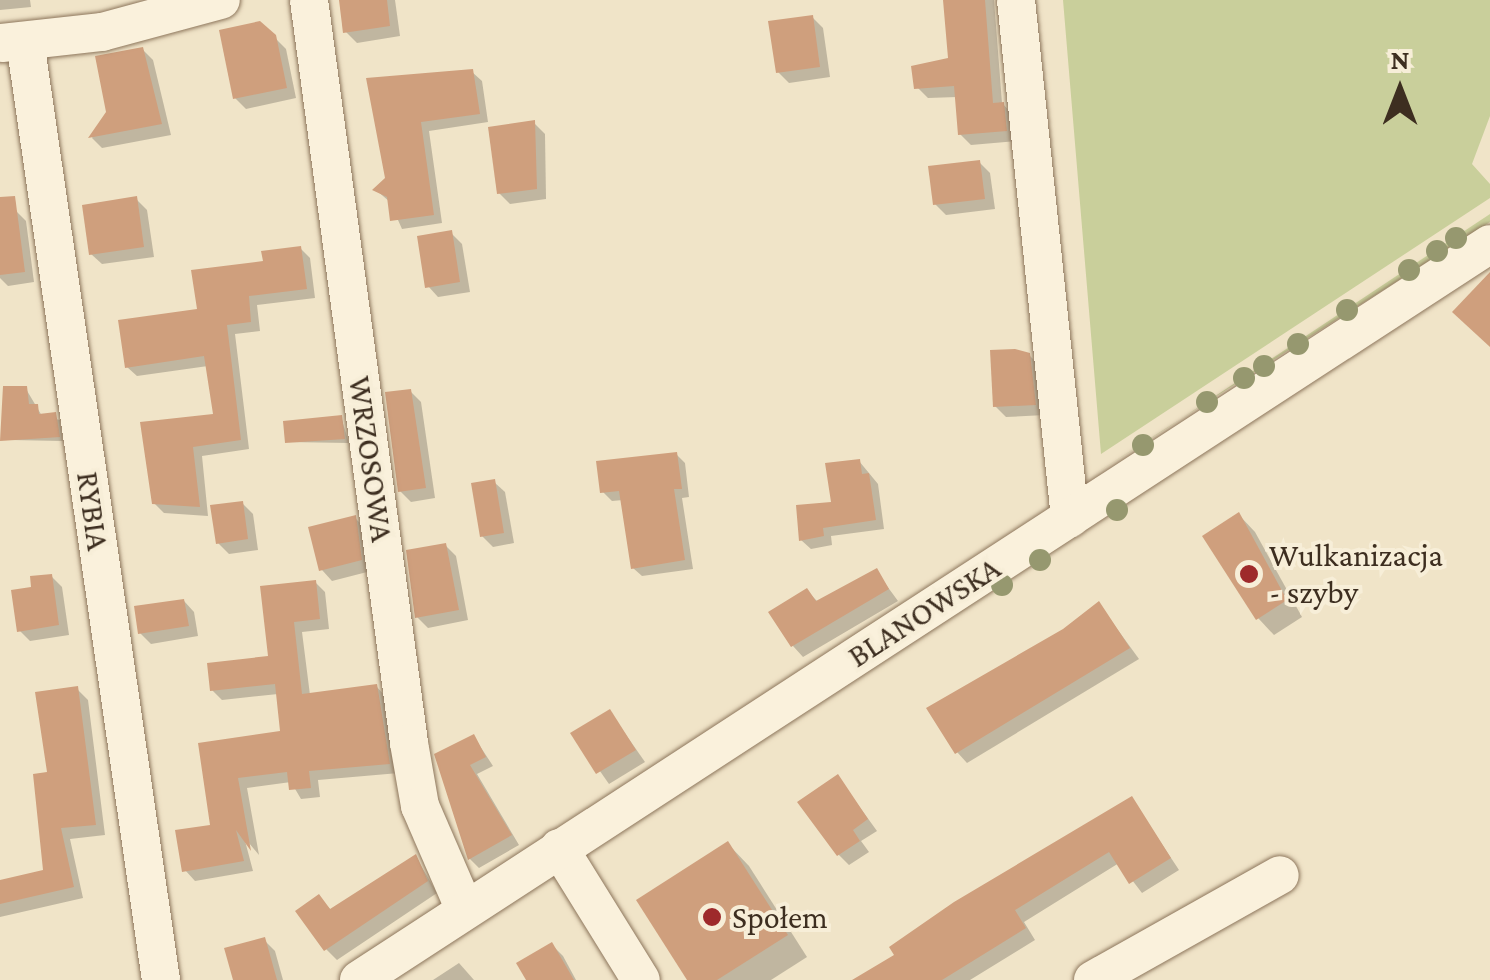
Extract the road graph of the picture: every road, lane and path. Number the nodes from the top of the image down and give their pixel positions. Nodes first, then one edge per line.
1 (221, 0) edge
2 (310, 0) edge
3 (1016, 0) edge
4 (12, 42) edge
5 (1490, 244) edge
6 (1070, 518) junction
7 (559, 848) junction
8 (1280, 875) dead end
9 (465, 910) junction
10 (162, 980) edge
11 (359, 980) edge
12 (641, 980) edge
13 (1093, 980) edge

1 - 4 street
2 - 9 street, WRZOSOWA
3 - 6 street
4 - 10 street, RYBIA
5 - 6 street, BLANOWSKA
6 - 7 street, BLANOWSKA
7 - 9 street, BLANOWSKA
7 - 12 street
8 - 13 street
9 - 11 street, BLANOWSKA

